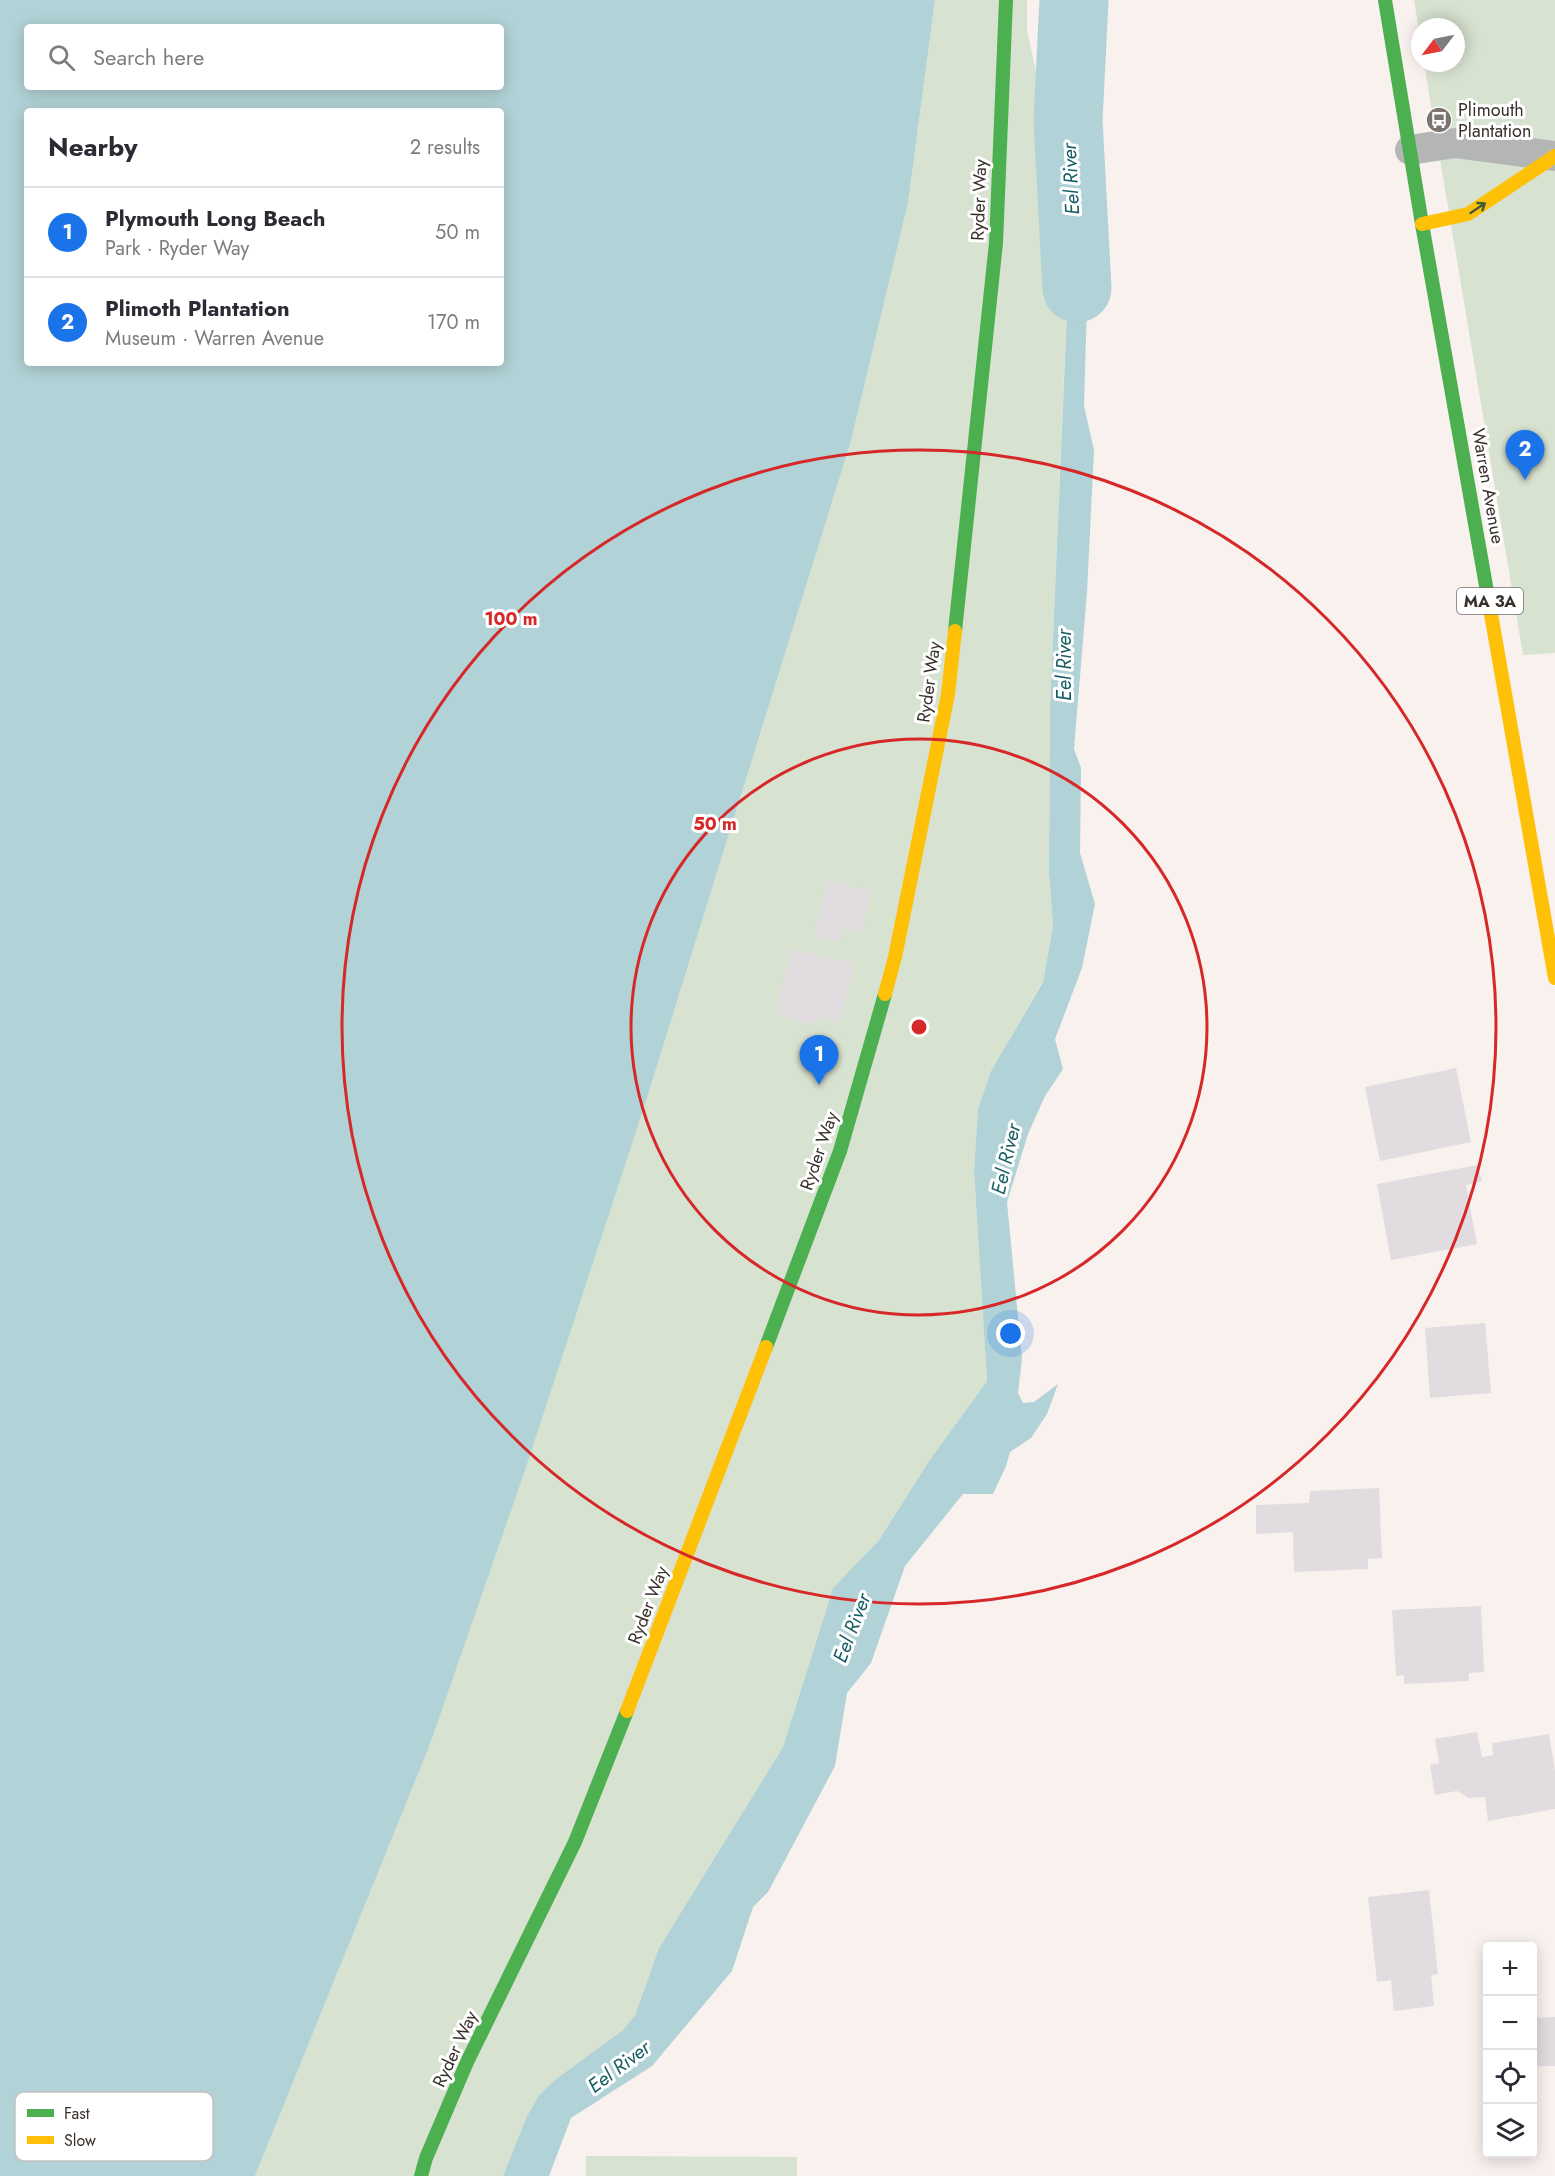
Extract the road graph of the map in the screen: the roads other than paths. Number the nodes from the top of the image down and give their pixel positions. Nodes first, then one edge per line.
1 (1006, 0) edge
2 (1385, 0) edge
3 (1410, 150) junction
4 (1555, 156) edge
5 (1422, 224) junction
6 (1555, 978) edge
7 (421, 2176) edge

1 - 7 street, Ryder Way
2 - 3 street, Warren Avenue / MA 3A
3 - 4 street
3 - 5 street, Warren Avenue / MA 3A
5 -> 4 street
5 - 6 street, Warren Avenue / MA 3A

